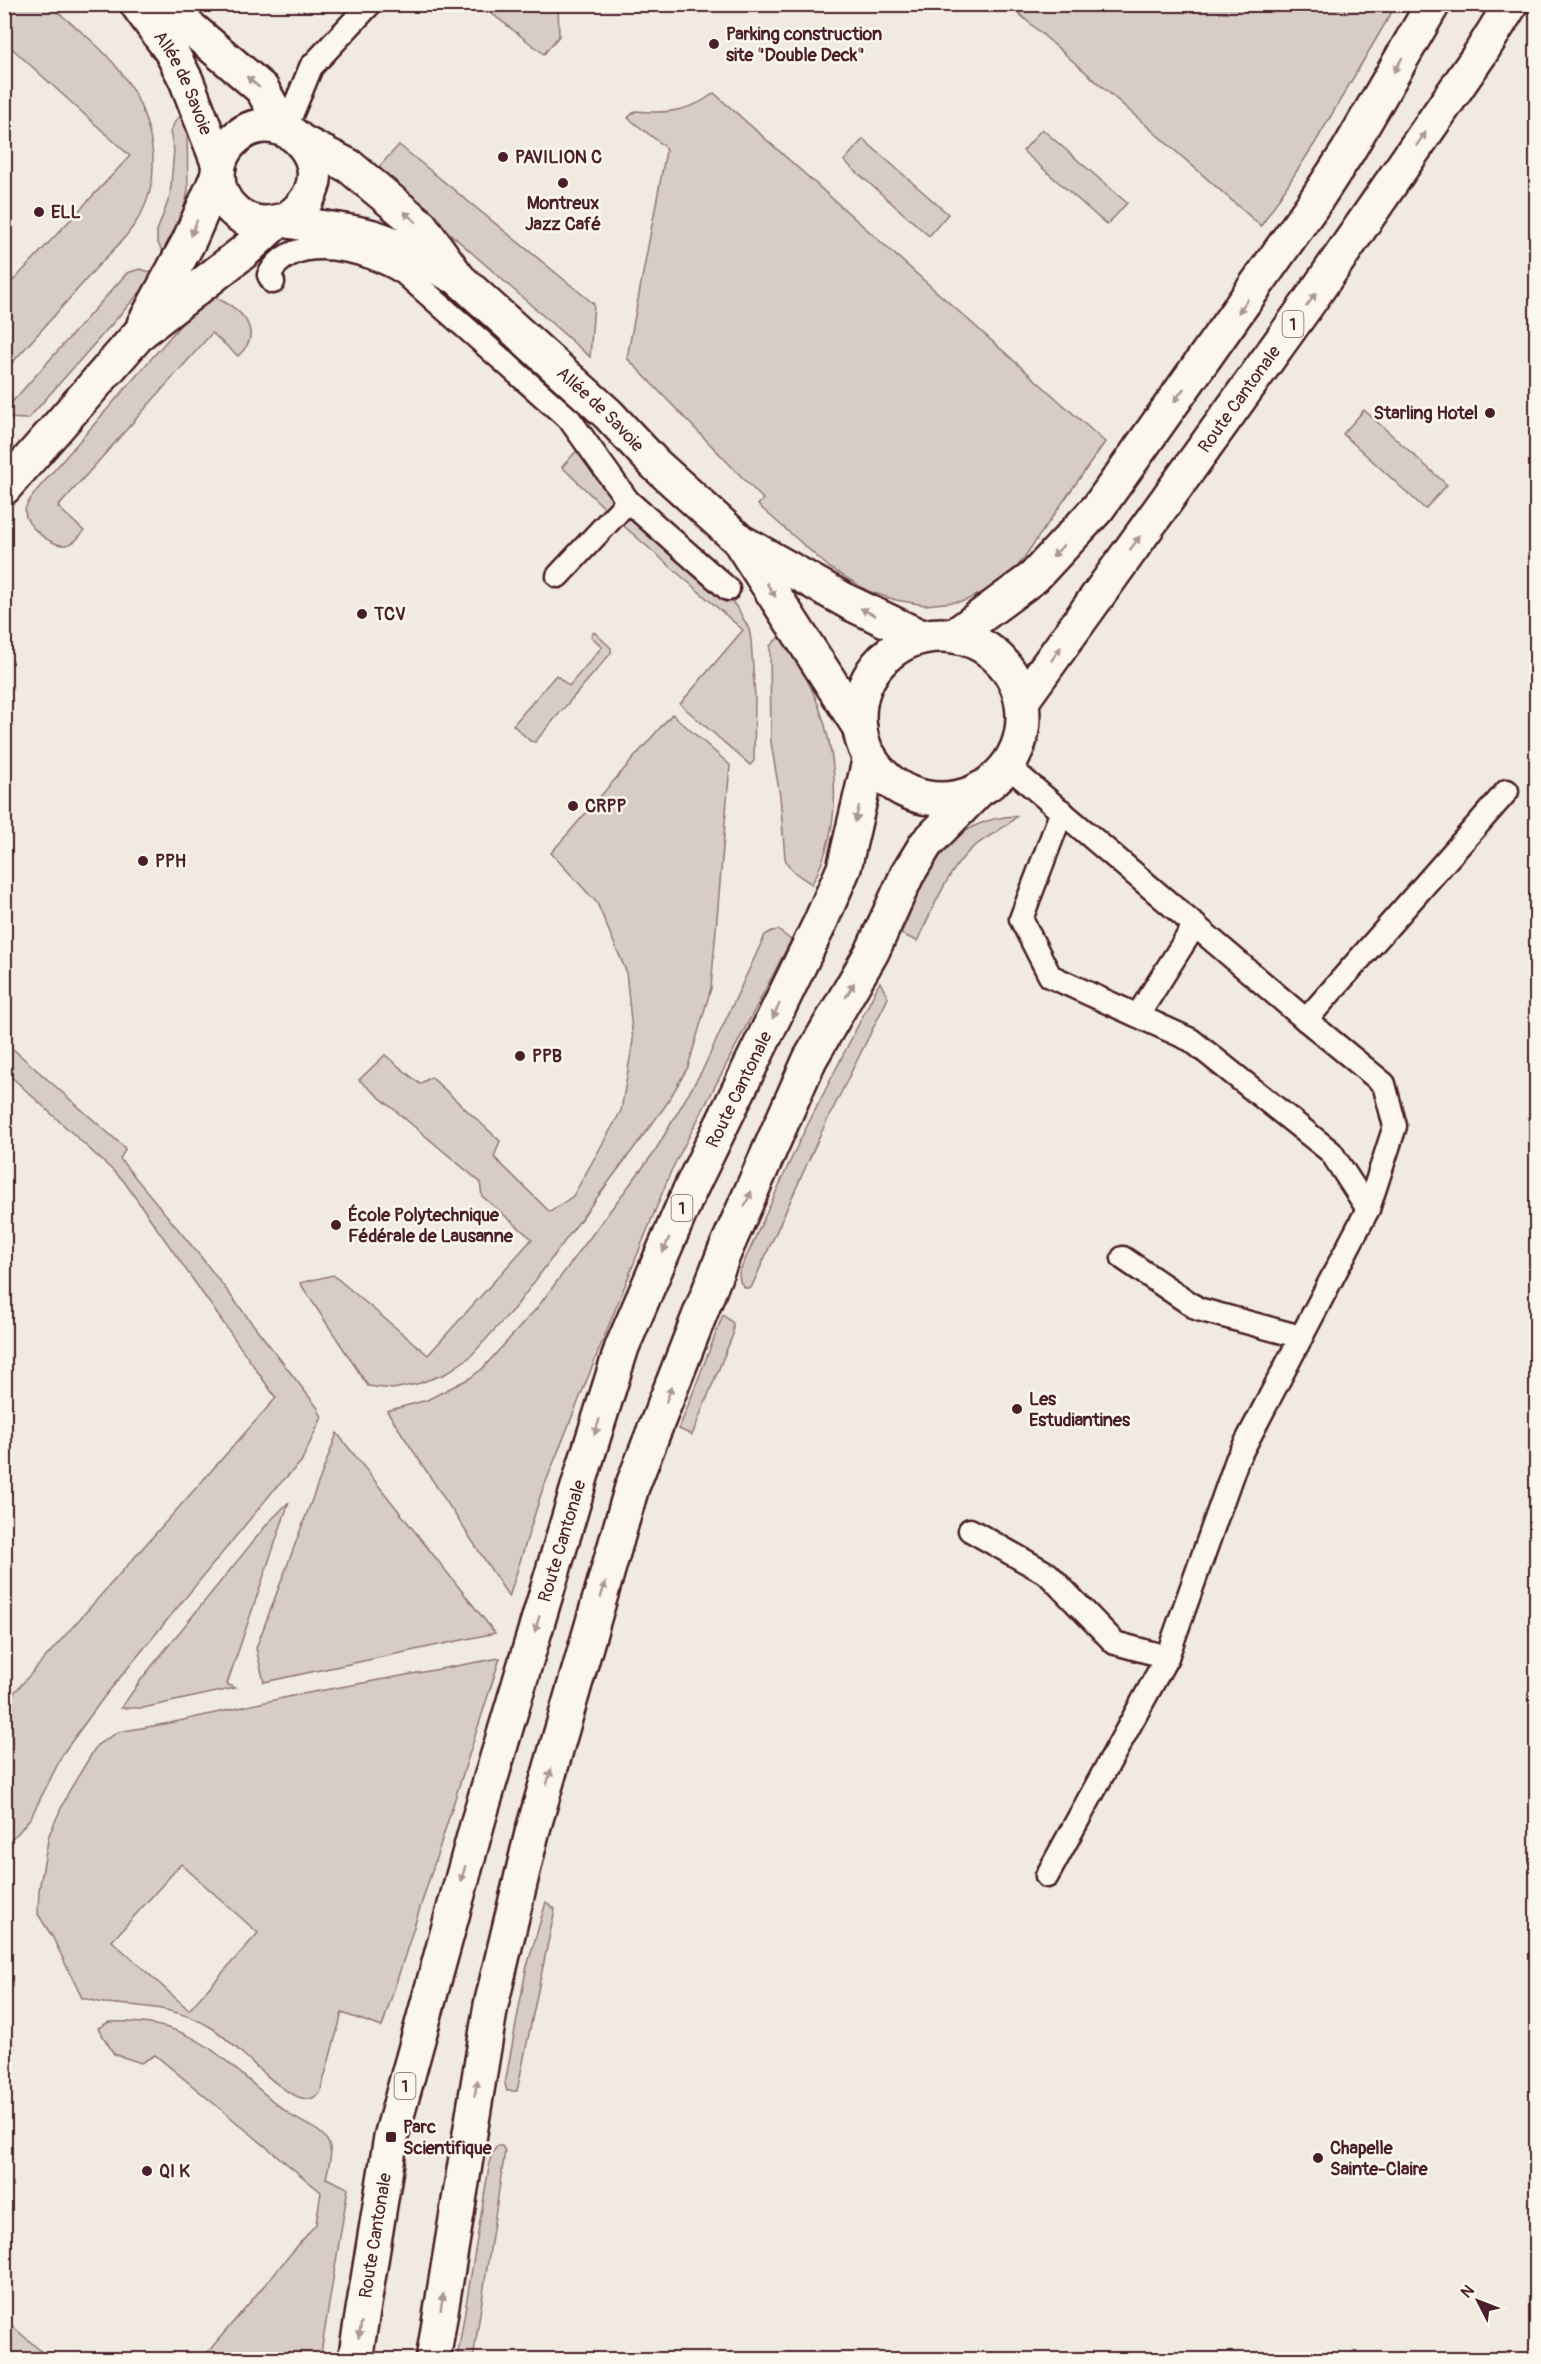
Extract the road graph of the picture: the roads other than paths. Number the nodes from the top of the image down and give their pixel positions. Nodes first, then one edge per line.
1 (137, 4) edge
2 (160, 4) edge
3 (370, 4) edge
4 (1511, 4) edge
5 (1431, 9) edge
6 (293, 136) junction
7 (218, 170) junction
8 (280, 222) junction
9 (459, 279) junction
10 (273, 282) dead end
11 (140, 333) junction
12 (4, 488) edge
13 (628, 501) junction
14 (740, 540) junction
15 (558, 576) dead end
16 (728, 589) dead end
17 (954, 636) junction
18 (921, 637) junction
19 (1022, 701) junction
20 (865, 742) junction
21 (1008, 766) junction
22 (980, 789) junction
23 (1507, 791) dead end
24 (1062, 811) junction
25 (1195, 925) junction
26 (1138, 1015) junction
27 (1305, 1020) junction
28 (1368, 1209) junction
29 (1123, 1258) dead end
30 (1301, 1337) junction
31 (970, 1530) dead end
32 (1167, 1657) junction
33 (1047, 1876) dead end
34 (355, 2360) edge
35 (433, 2360) edge

1 - 7 main road, Allée de Savoie
6 -> 2 main road, Allée de Savoie
3 - 6 lane
19 -> 4 main road, Route Cantonale / 1
5 -> 17 main road
6 - 7 main road
6 - 8 main road
9 -> 6 main road, Allée de Savoie
7 - 8 main road
7 -> 11 main road
8 - 9 main road, Allée de Savoie
8 - 11 main road
9 - 14 main road, Allée de Savoie
10 - 13 lane
11 - 12 main road
13 - 15 lane
13 - 16 lane
18 -> 14 main road, Allée de Savoie
14 -> 20 main road, Allée de Savoie
17 - 18 main road
17 - 19 main road
18 - 20 main road
19 - 21 main road
20 - 22 main road
20 -> 34 main road, Route Cantonale / 1
21 - 22 main road
21 - 24 lane
35 -> 22 main road
23 - 27 lane
24 - 25 lane
24 - 26 lane
25 - 26 lane
25 - 27 lane
26 - 28 lane
27 - 28 lane
28 - 30 lane
29 - 30 lane
30 - 32 lane
31 - 32 lane
32 - 33 lane

